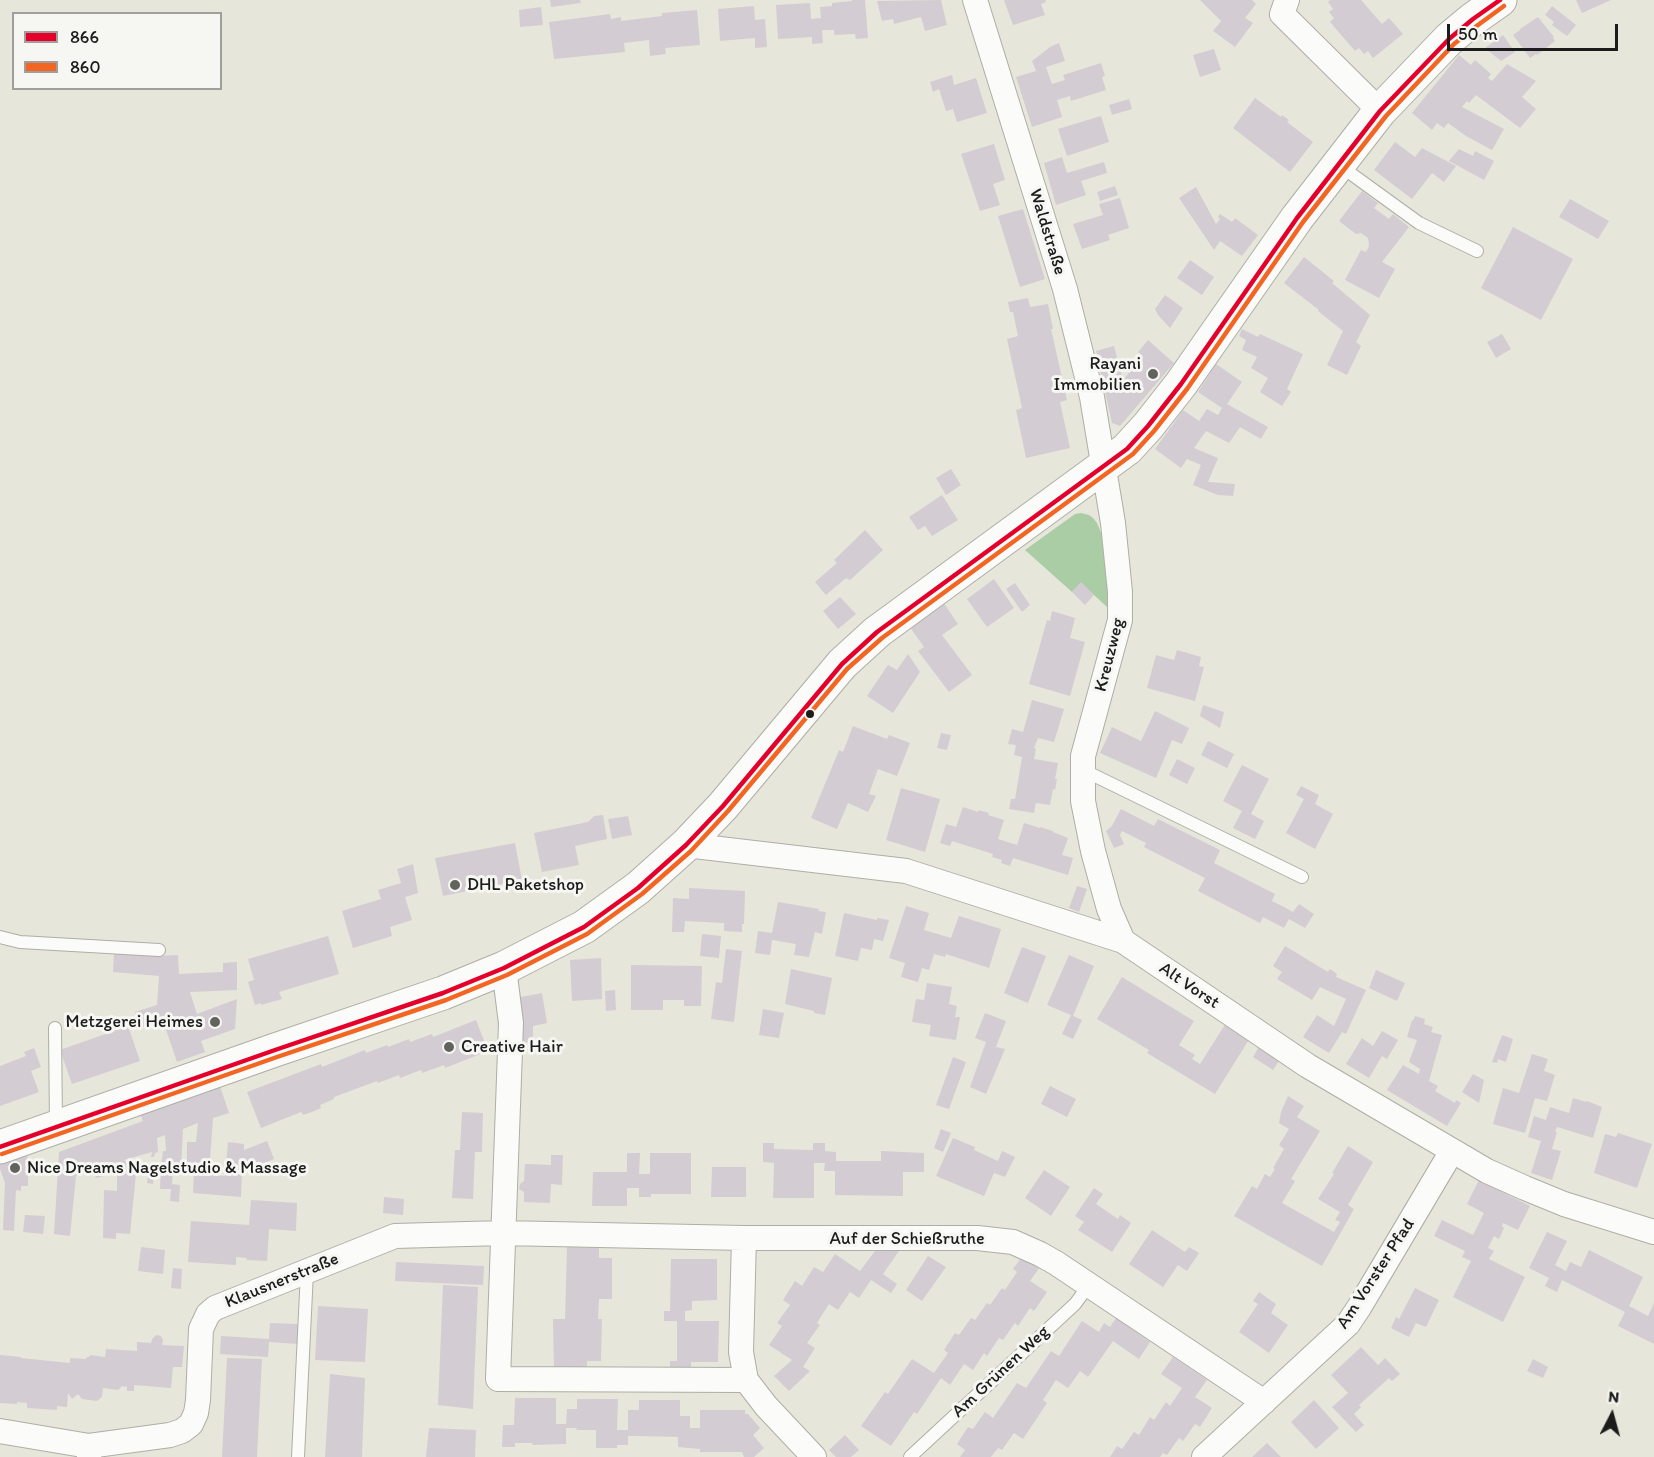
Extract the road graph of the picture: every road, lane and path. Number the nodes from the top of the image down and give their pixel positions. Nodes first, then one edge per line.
1 (975, 0) edge
2 (1287, 0) edge
3 (1500, 0) edge
4 (1380, 111) junction
5 (1338, 164) junction
6 (1477, 251) dead end
7 (1104, 468) junction
8 (1083, 770) junction
9 (686, 844) junction
10 (1302, 877) dead end
11 (0, 937) edge
12 (1123, 941) junction
13 (159, 950) dead end
14 (504, 968) junction
15 (55, 1028) dead end
16 (56, 1128) junction
17 (0, 1147) edge
18 (1452, 1151) junction
19 (1654, 1232) edge
20 (502, 1233) junction
21 (744, 1238) junction
22 (307, 1272) junction
23 (1089, 1285) junction
24 (746, 1380) junction
25 (1264, 1402) junction
26 (0, 1431) edge
27 (89, 1451) edge
28 (298, 1457) edge
29 (814, 1457) edge
30 (909, 1457) edge
31 (1204, 1457) edge

1 - 7 street, Waldstraße
2 - 4 street
3 - 4 street
4 - 5 street
5 - 6 lane
5 - 7 street
7 - 8 street, Kreuzweg
7 - 9 street
8 - 10 lane
8 - 12 street, Kreuzweg
9 - 12 street, Alt Vorst
9 - 14 street
11 - 13 lane
12 - 18 street, Alt Vorst
14 - 16 street
14 - 20 street
15 - 16 lane
16 - 17 street
18 - 19 street, Alt Vorst
18 - 25 street, Am Vorster Pfad
20 - 21 street, Auf der Schießruthe
20 - 22 street, Klausnerstraße
20 - 24 street
21 - 23 street, Auf der Schießruthe
21 - 24 street
22 - 27 street, Klausnerstraße
22 - 28 lane
23 - 25 street, Auf der Schießruthe
23 - 30 lane, Am Grünen Weg
24 - 29 street
25 - 31 street, Am Vorster Pfad
26 - 27 street, Klausnerstraße

